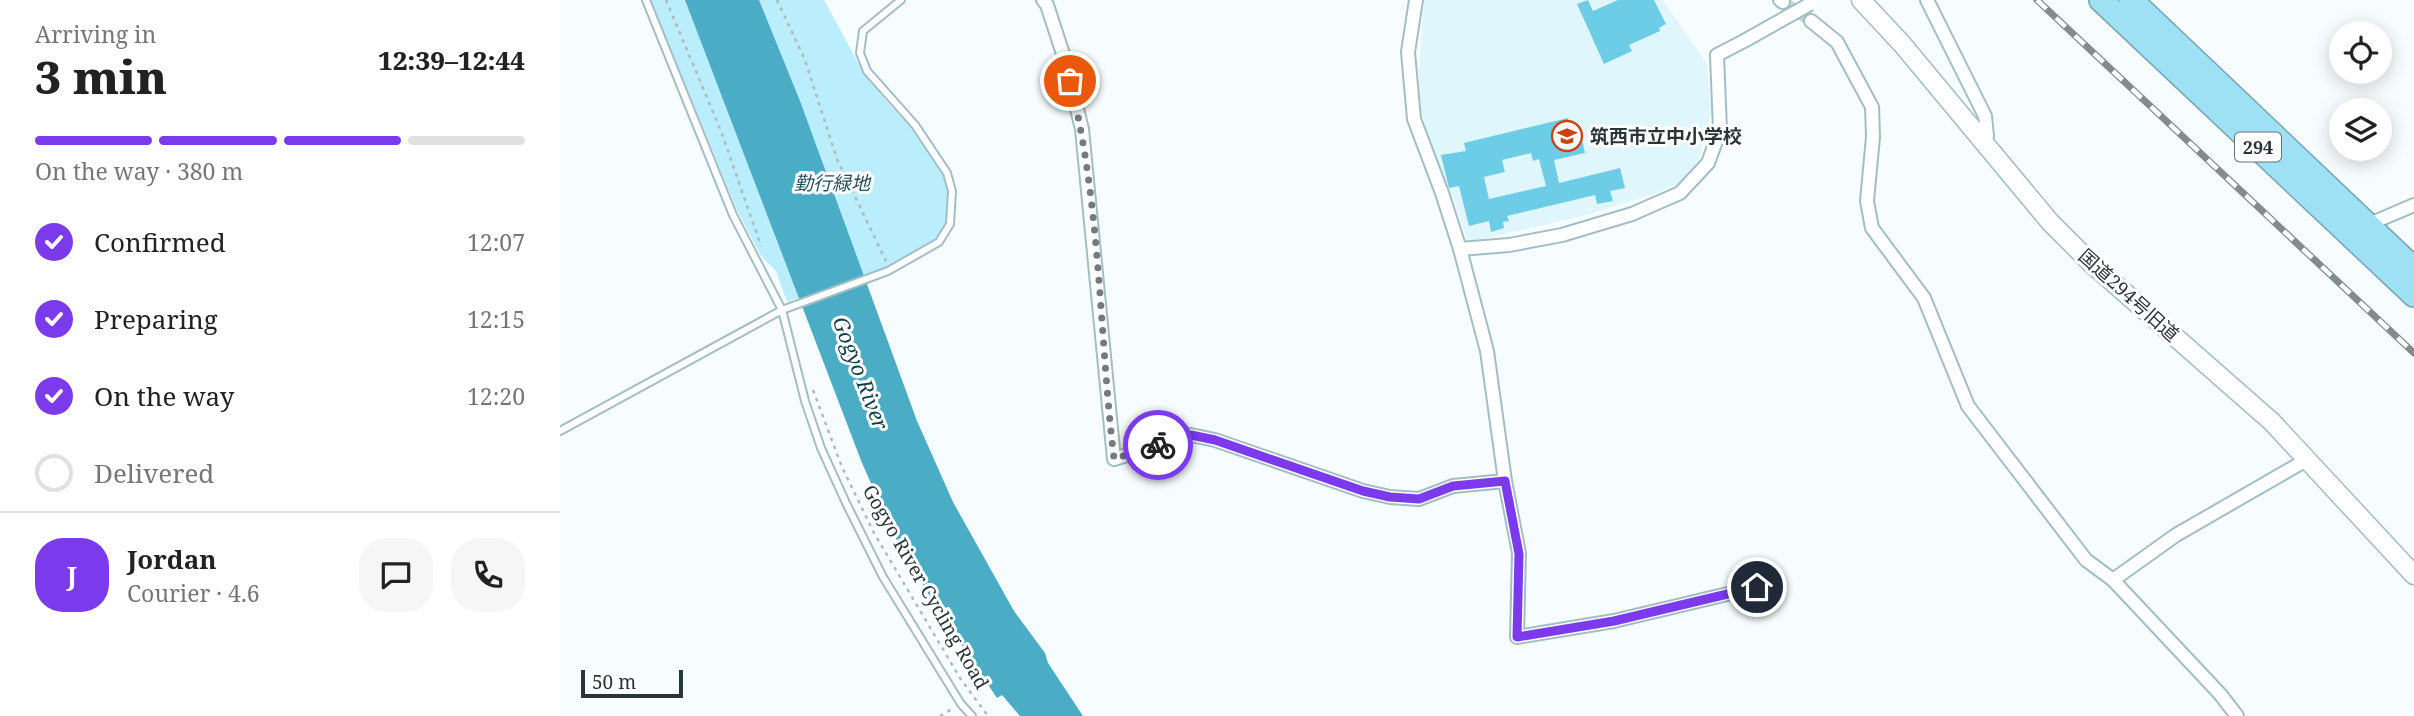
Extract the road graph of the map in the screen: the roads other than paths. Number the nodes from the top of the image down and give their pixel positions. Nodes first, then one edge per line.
1 (646, 0) edge
2 (901, 0) edge
3 (1043, 0) edge
4 (1416, 0) edge
5 (1861, 0) edge
6 (1927, 0) edge
7 (2101, 0) edge
8 (2130, 0) edge
9 (1813, 2) edge
10 (1811, 21) tunnel mouth
11 (1984, 144) junction
12 (2414, 205) edge
13 (2367, 225) junction
14 (1460, 249) junction
15 (2414, 269) edge
16 (2414, 295) edge
17 (785, 309) junction
18 (560, 431) edge
19 (2308, 459) junction
20 (1505, 481) junction
21 (2414, 575) edge
22 (2113, 580) junction
23 (1757, 587) dead end
24 (972, 716) edge
25 (2237, 716) edge

1 - 17 lane
2 - 17 lane
3 - 20 street
4 - 14 street
5 - 11 street, 国道294号旧道
6 - 11 street
7 - 16 highway, 294
8 - 13 highway, 294
9 - 14 street, bridge
10 - 22 street
11 - 19 street, 国道294号旧道
12 - 13 street
13 - 15 highway, 294
14 - 20 street
17 - 18 lane
17 - 24 lane
19 - 21 street, 国道294号旧道
19 - 22 street
20 - 23 street
22 - 25 street

